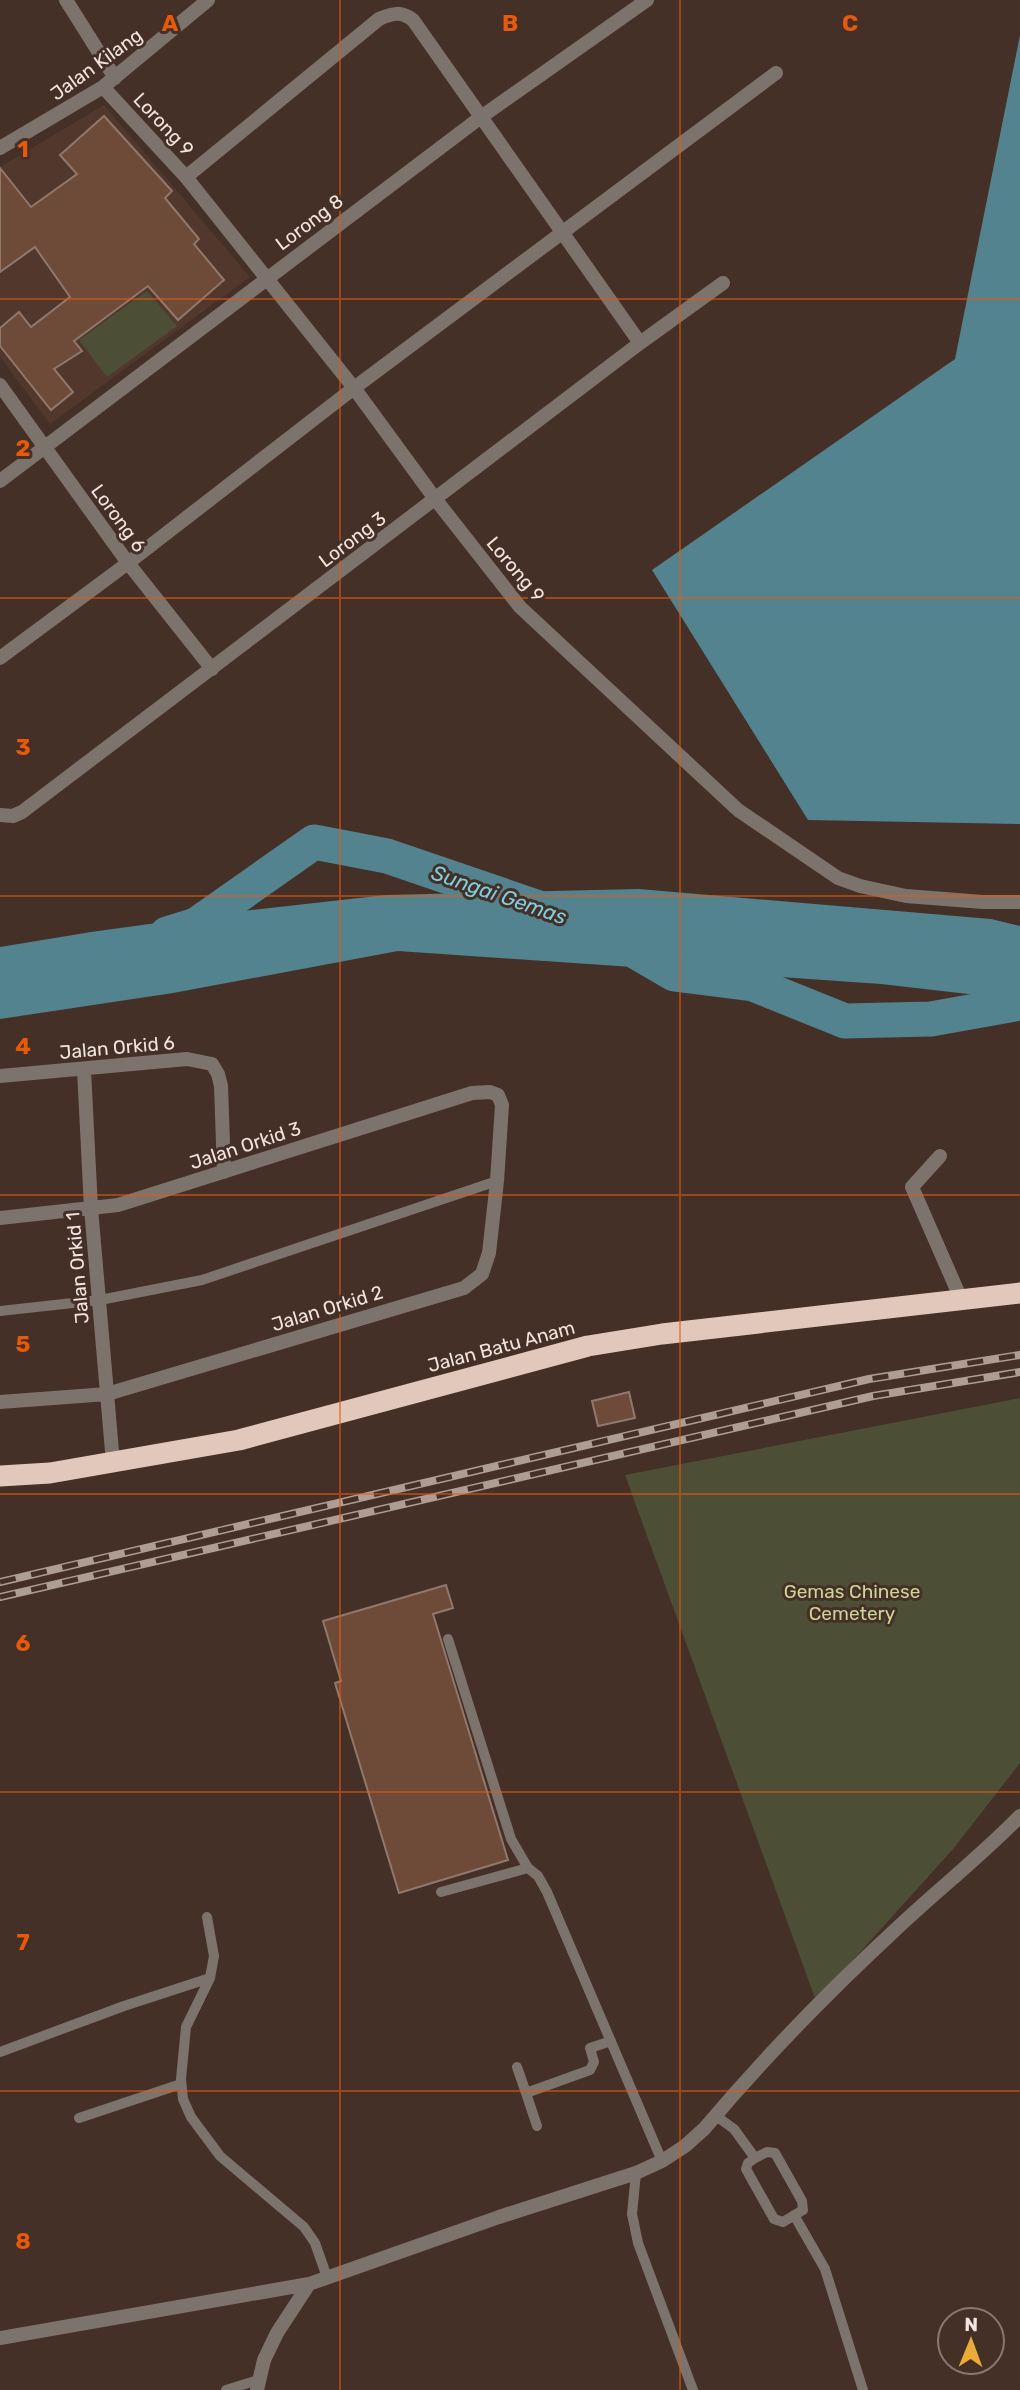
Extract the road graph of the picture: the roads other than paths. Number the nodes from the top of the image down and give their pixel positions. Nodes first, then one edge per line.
1 (66, 0) edge
2 (208, 0) edge
3 (647, 0) edge
4 (776, 73) dead end
5 (109, 83) junction
6 (481, 117) junction
7 (0, 148) edge
8 (186, 177) junction
9 (563, 232) junction
10 (266, 279) junction
11 (723, 283) dead end
12 (640, 343) junction
13 (0, 386) edge
14 (354, 388) junction
15 (44, 446) junction
16 (0, 481) edge
17 (436, 500) junction
18 (128, 563) junction
19 (0, 658) edge
20 (212, 669) junction
21 (0, 815) edge
22 (1020, 902) edge
23 (83, 1070) junction
24 (0, 1076) edge
25 (498, 1095) joint
26 (940, 1156) dead end
27 (224, 1172) junction
28 (497, 1181) junction
29 (91, 1208) junction
30 (0, 1218) edge
31 (1020, 1293) edge
32 (100, 1300) junction
33 (961, 1300) junction
34 (0, 1311) edge
35 (107, 1394) junction
36 (0, 1402) edge
37 (113, 1463) junction
38 (0, 1476) edge
39 (448, 1639) dead end
40 (1020, 1816) edge
41 (528, 1868) junction
42 (441, 1892) dead end
43 (207, 1917) dead end
44 (210, 1978) junction
45 (611, 2041) junction
46 (0, 2052) edge
47 (517, 2067) dead end
48 (181, 2084) junction
49 (526, 2093) junction
50 (716, 2116) junction
51 (79, 2118) dead end
52 (537, 2126) dead end
53 (755, 2158) junction
54 (662, 2161) junction
55 (636, 2173) junction
56 (794, 2215) junction
57 (327, 2277) junction
58 (309, 2284) junction
59 (0, 2338) edge
60 (258, 2385) edge
61 (226, 2390) edge
62 (693, 2390) edge
63 (863, 2390) edge

1 - 5 street, Lorong 9
2 - 5 street, Jalan Kilang
3 - 6 street, Lorong 8
4 - 9 street
5 - 7 street, Jalan Kilang
5 - 8 street, Lorong 9
6 - 8 street
6 - 9 street
6 - 10 street, Lorong 8
8 - 10 street, Lorong 9
9 - 12 street
9 - 14 street
10 - 14 street, Lorong 9
10 - 15 street, Lorong 8
11 - 12 street, Lorong 3
12 - 17 street, Lorong 3
13 - 15 street, Lorong 6
14 - 17 street, Lorong 9
14 - 18 street
15 - 16 street, Lorong 8
15 - 18 street, Lorong 6
17 - 20 street, Lorong 3
17 - 22 street, Lorong 9
18 - 19 street
18 - 20 street, Lorong 6
20 - 21 street, Lorong 3
23 - 24 street, Jalan Orkid 6
23 - 27 street, Jalan Orkid 6
23 - 29 street, Jalan Orkid 1
25 - 27 street, Jalan Orkid 3
25 - 28 street, Jalan Orkid 2
26 - 33 street
27 - 29 street, Jalan Orkid 3
28 - 32 lane
28 - 35 street, Jalan Orkid 2
29 - 30 street, Jalan Orkid 3
29 - 32 street, Jalan Orkid 1
31 - 33 highway, Jalan Batu Anam
32 - 34 lane
32 - 35 street, Jalan Orkid 1
33 - 37 highway, Jalan Batu Anam
35 - 36 street, Jalan Orkid 2
35 - 37 street, Jalan Orkid 1
37 - 38 highway, Jalan Batu Anam
39 - 41 lane
40 - 50 street
41 - 42 lane
41 - 45 lane
43 - 44 lane
44 - 46 lane
44 - 48 lane
45 - 49 lane
45 - 54 lane
47 - 49 lane
48 - 51 lane
48 - 57 lane
49 - 52 lane
50 - 53 lane
50 - 54 street
53 - 56 lane
53 - 56 lane
54 - 55 street
55 - 57 street
55 - 62 lane
56 - 63 lane
57 - 58 street
58 - 59 street
58 - 60 street
60 - 61 lane

